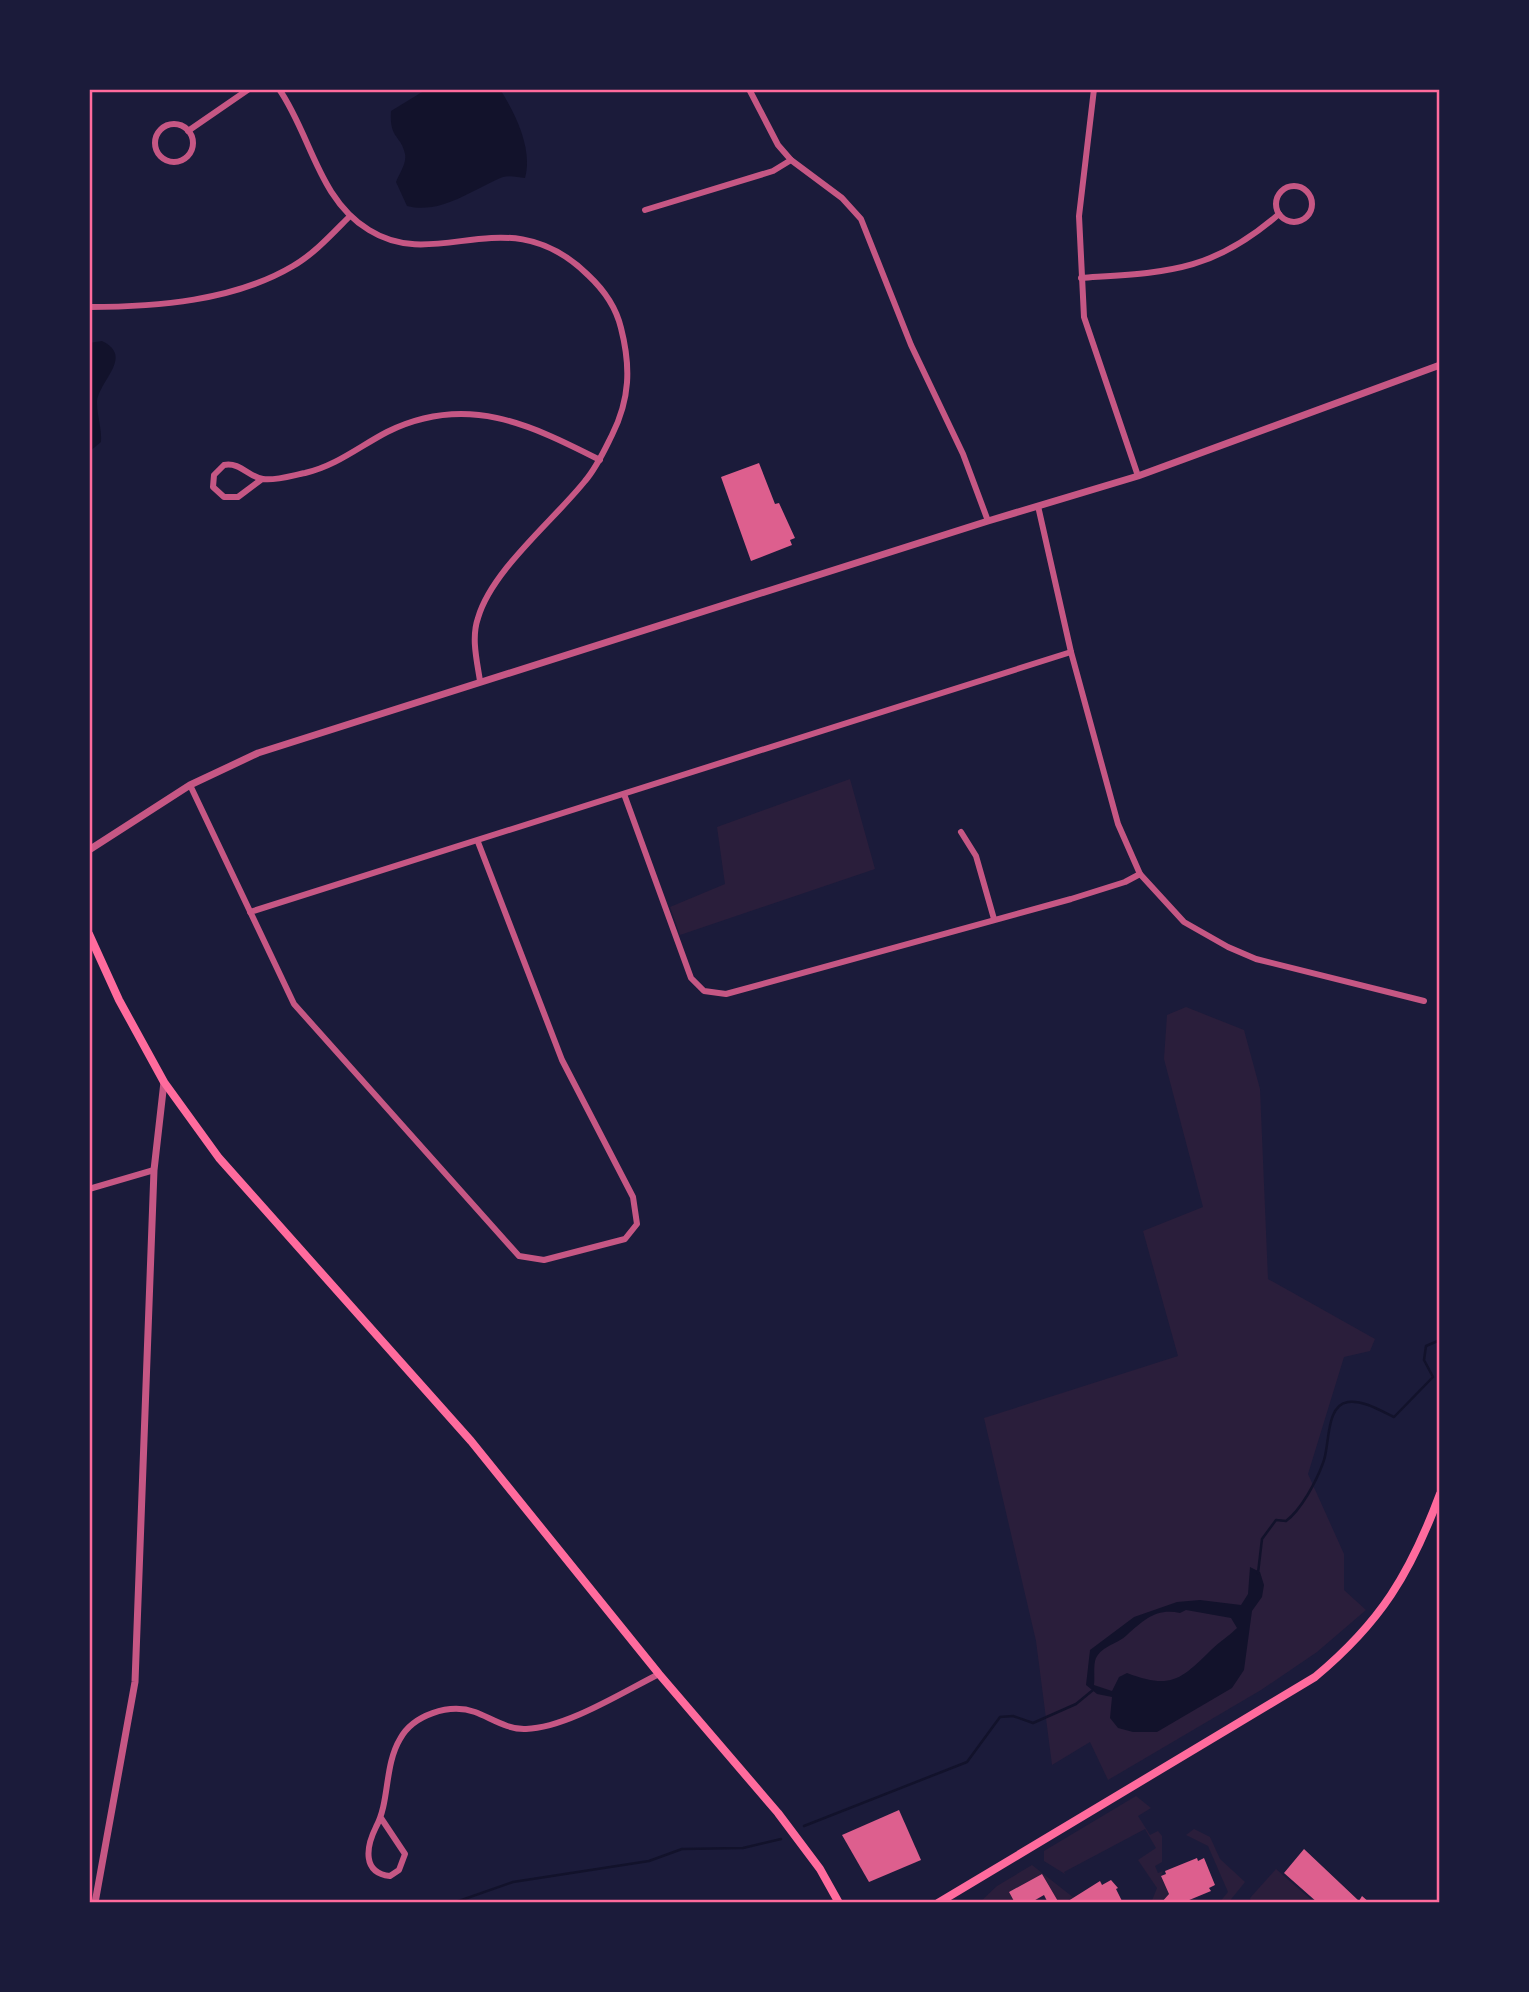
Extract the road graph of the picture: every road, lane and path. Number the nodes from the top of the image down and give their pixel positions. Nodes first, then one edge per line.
1 (249, 89) edge
2 (279, 89) edge
3 (749, 89) edge
4 (1094, 89) edge
5 (188, 131) junction
6 (791, 160) junction
7 (645, 209) dead end
8 (1279, 214) junction
9 (349, 216) junction
10 (1081, 278) junction
11 (89, 307) edge
12 (1440, 365) edge
13 (600, 460) junction
14 (1138, 477) junction
15 (262, 479) junction
16 (1038, 506) junction
17 (988, 521) junction
18 (1071, 652) junction
19 (480, 681) junction
20 (190, 785) junction
21 (624, 794) junction
22 (961, 832) dead end
23 (478, 842) junction
24 (89, 850) edge
25 (1140, 874) junction
26 (250, 912) junction
27 (994, 919) junction
28 (89, 934) edge
29 (1424, 1001) dead end
30 (164, 1082) junction
31 (154, 1170) junction
32 (89, 1189) edge
33 (1440, 1494) edge
34 (659, 1674) junction
35 (381, 1818) junction
36 (944, 1901) edge
37 (95, 1903) edge
38 (839, 1903) edge

1 - 5 street
2 - 9 street
3 - 6 street
4 - 10 street
5 - 5 street
6 - 7 street
6 - 17 street
8 - 8 street
8 - 10 street
9 - 11 street
9 - 13 street
10 - 14 street
12 - 14 street
13 - 15 street
13 - 19 street
14 - 16 street
15 - 15 street
16 - 17 street
16 - 18 street
17 - 19 street
18 - 21 street
18 - 25 street
19 - 20 street
20 - 24 street
20 - 26 street
21 - 23 street
21 - 27 street
22 - 27 street
23 - 26 street
23 - 26 street
25 - 27 street
25 - 29 street
28 - 30 main road
30 - 31 street
30 - 34 main road
31 - 32 street
31 - 37 street
33 - 36 main road
34 - 35 street
34 - 38 main road
35 - 35 street

